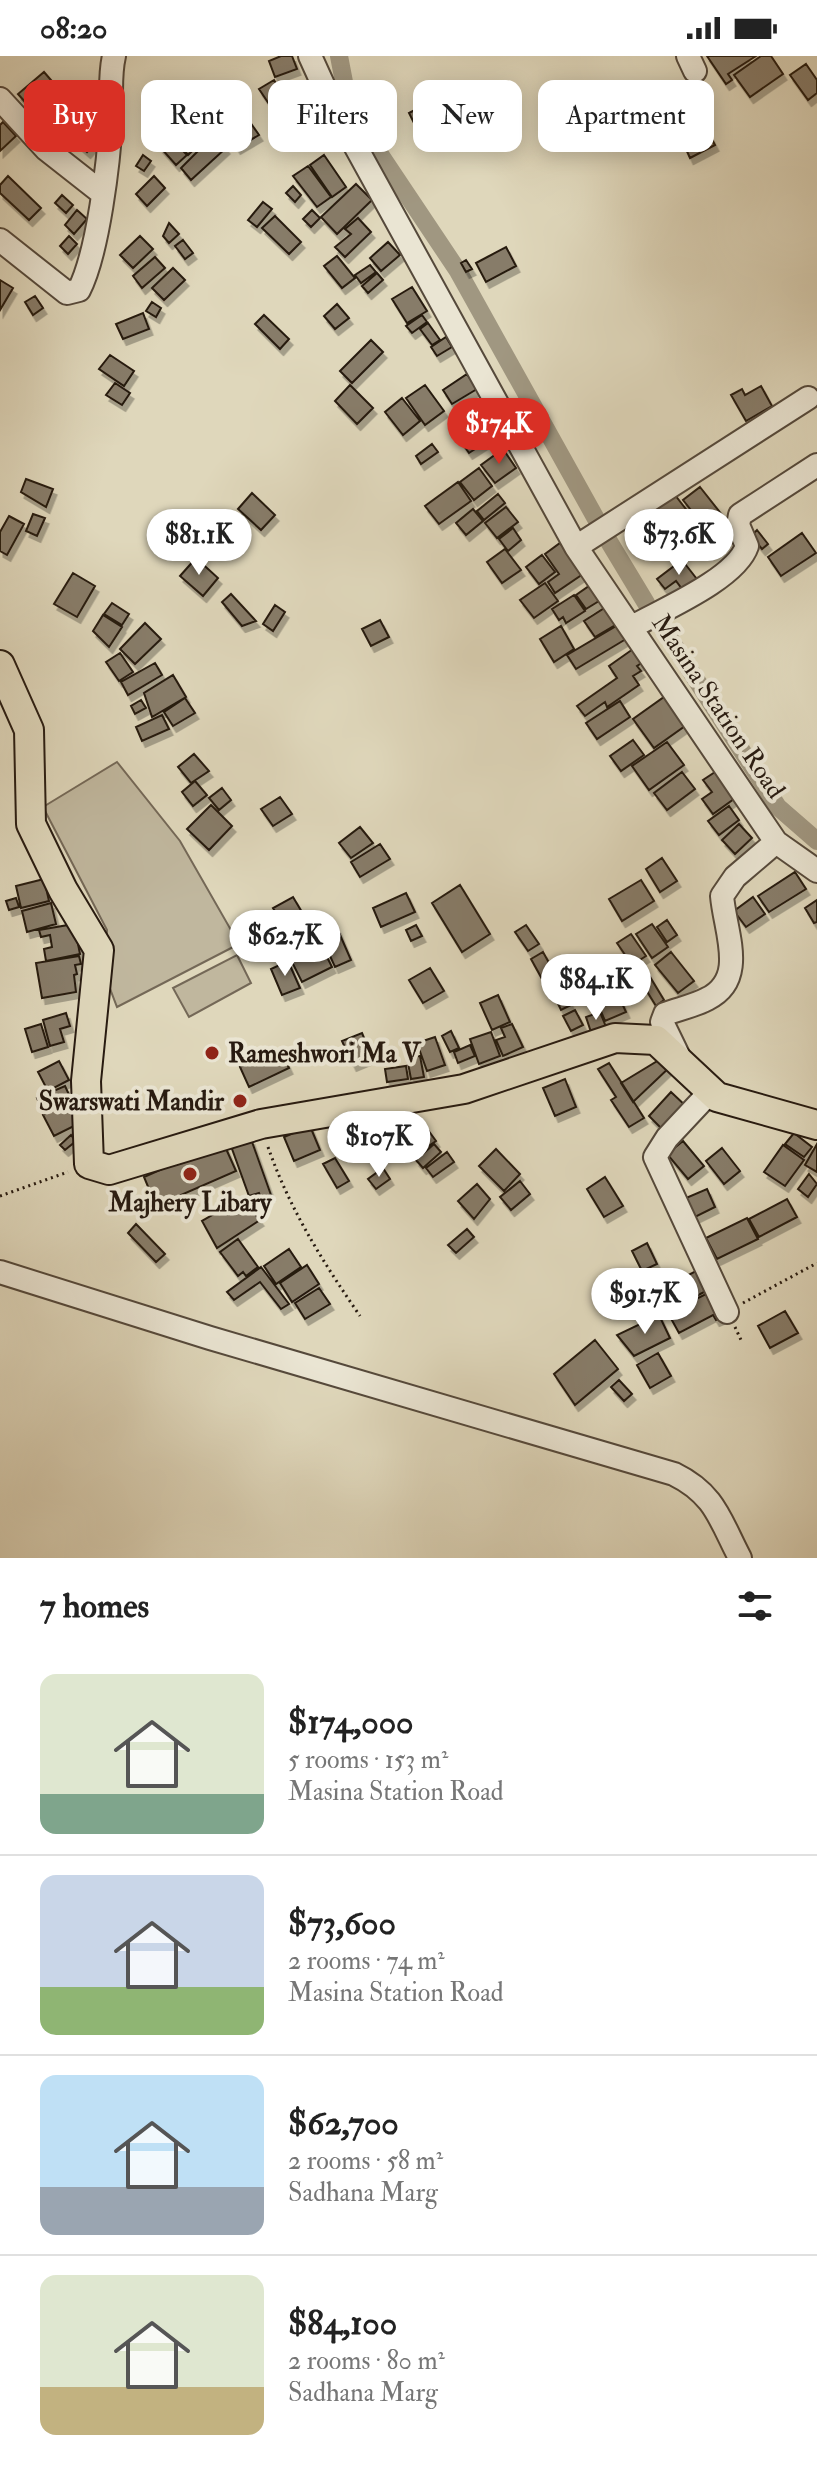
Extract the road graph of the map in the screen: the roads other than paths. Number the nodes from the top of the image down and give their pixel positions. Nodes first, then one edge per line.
1 (114, 56) edge
2 (310, 56) edge
3 (0, 99) edge
4 (102, 193) junction
5 (0, 240) edge
6 (808, 398) dead end
7 (817, 465) edge
8 (576, 547) junction
9 (632, 627) junction
10 (0, 665) edge
11 (776, 842) junction
12 (817, 871) edge
13 (680, 1060) junction
14 (711, 1091) junction
15 (817, 1125) edge
16 (0, 1272) edge
17 (727, 1312) road end
18 (740, 1558) edge

1 - 4 street
2 - 8 street, Masina Station Road
3 - 4 street
4 - 5 street
6 - 8 street
7 - 9 street
8 - 9 street, Masina Station Road
9 - 11 street, Masina Station Road
10 - 13 main road
11 - 12 street, Masina Station Road
11 - 13 street
13 - 14 main road
14 - 15 main road
14 - 17 street
16 - 18 street

